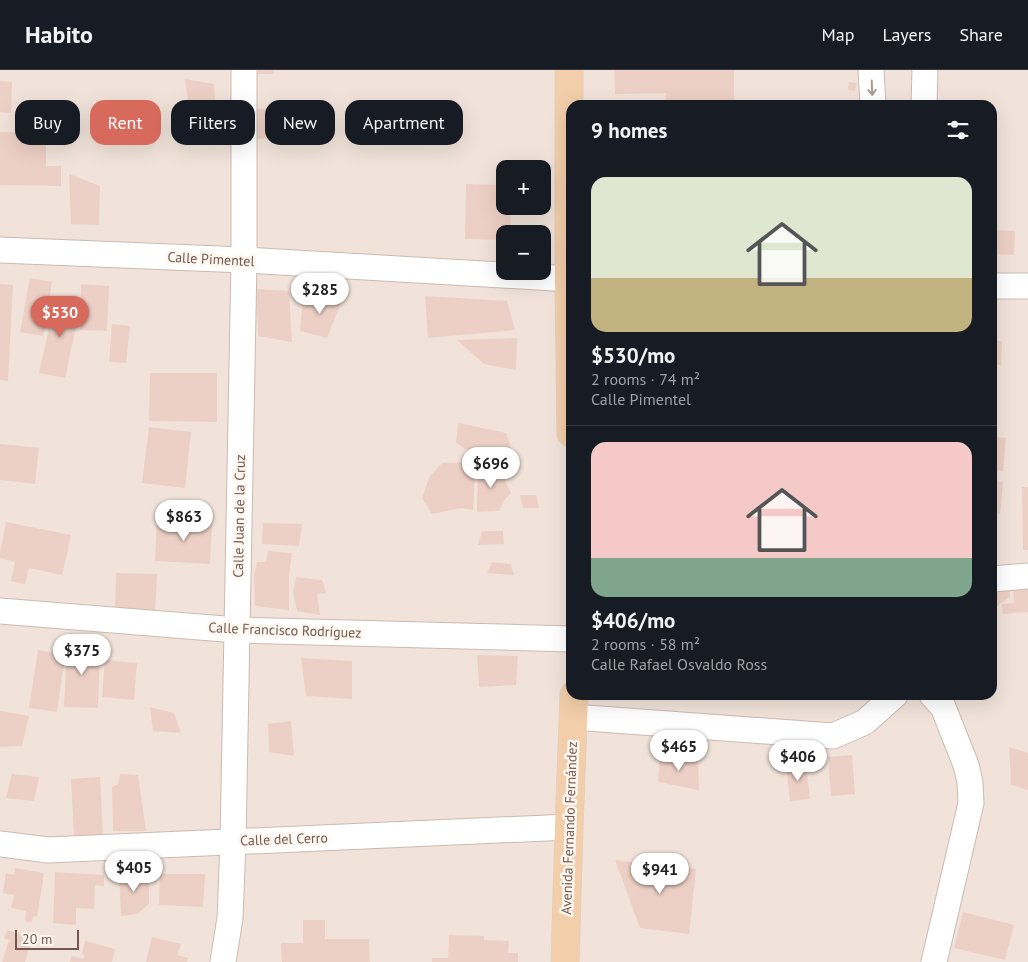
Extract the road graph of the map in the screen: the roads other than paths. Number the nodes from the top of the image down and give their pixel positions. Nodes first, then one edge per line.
1 (244, 70) edge
2 (569, 70) edge
3 (871, 70) edge
4 (924, 70) edge
5 (569, 100) edge
6 (872, 100) edge
7 (924, 100) edge
8 (0, 250) edge
9 (244, 260) junction
10 (566, 279) edge
11 (997, 286) edge
12 (1028, 286) edge
13 (1028, 576) edge
14 (997, 579) edge
15 (0, 611) edge
16 (237, 630) junction
17 (566, 639) edge
18 (889, 700) edge
19 (936, 700) edge
20 (573, 706) edge
21 (568, 827) junction
22 (233, 842) junction
23 (0, 844) edge
24 (223, 962) edge
25 (565, 962) edge
26 (934, 962) edge

1 - 9 street, Calle Juan de la Cruz
2 - 5 main road
3 -> 6 street
4 - 7 street
8 - 9 street, Calle Pimentel
9 - 10 street, Calle Pimentel
9 - 16 street, Calle Juan de la Cruz
11 - 12 street
13 - 14 street
15 - 16 street, Calle Francisco Rodríguez
16 - 17 street, Calle Francisco Rodríguez
16 - 22 street, Calle Juan de la Cruz
18 - 20 street
19 - 26 street
20 - 21 main road, Avenida Fernando Fernández
21 - 22 street, Calle del Cerro
21 - 25 main road, Avenida Fernando Fernández
22 - 23 street, Calle del Cerro
22 - 24 street, Calle Juan de la Cruz

